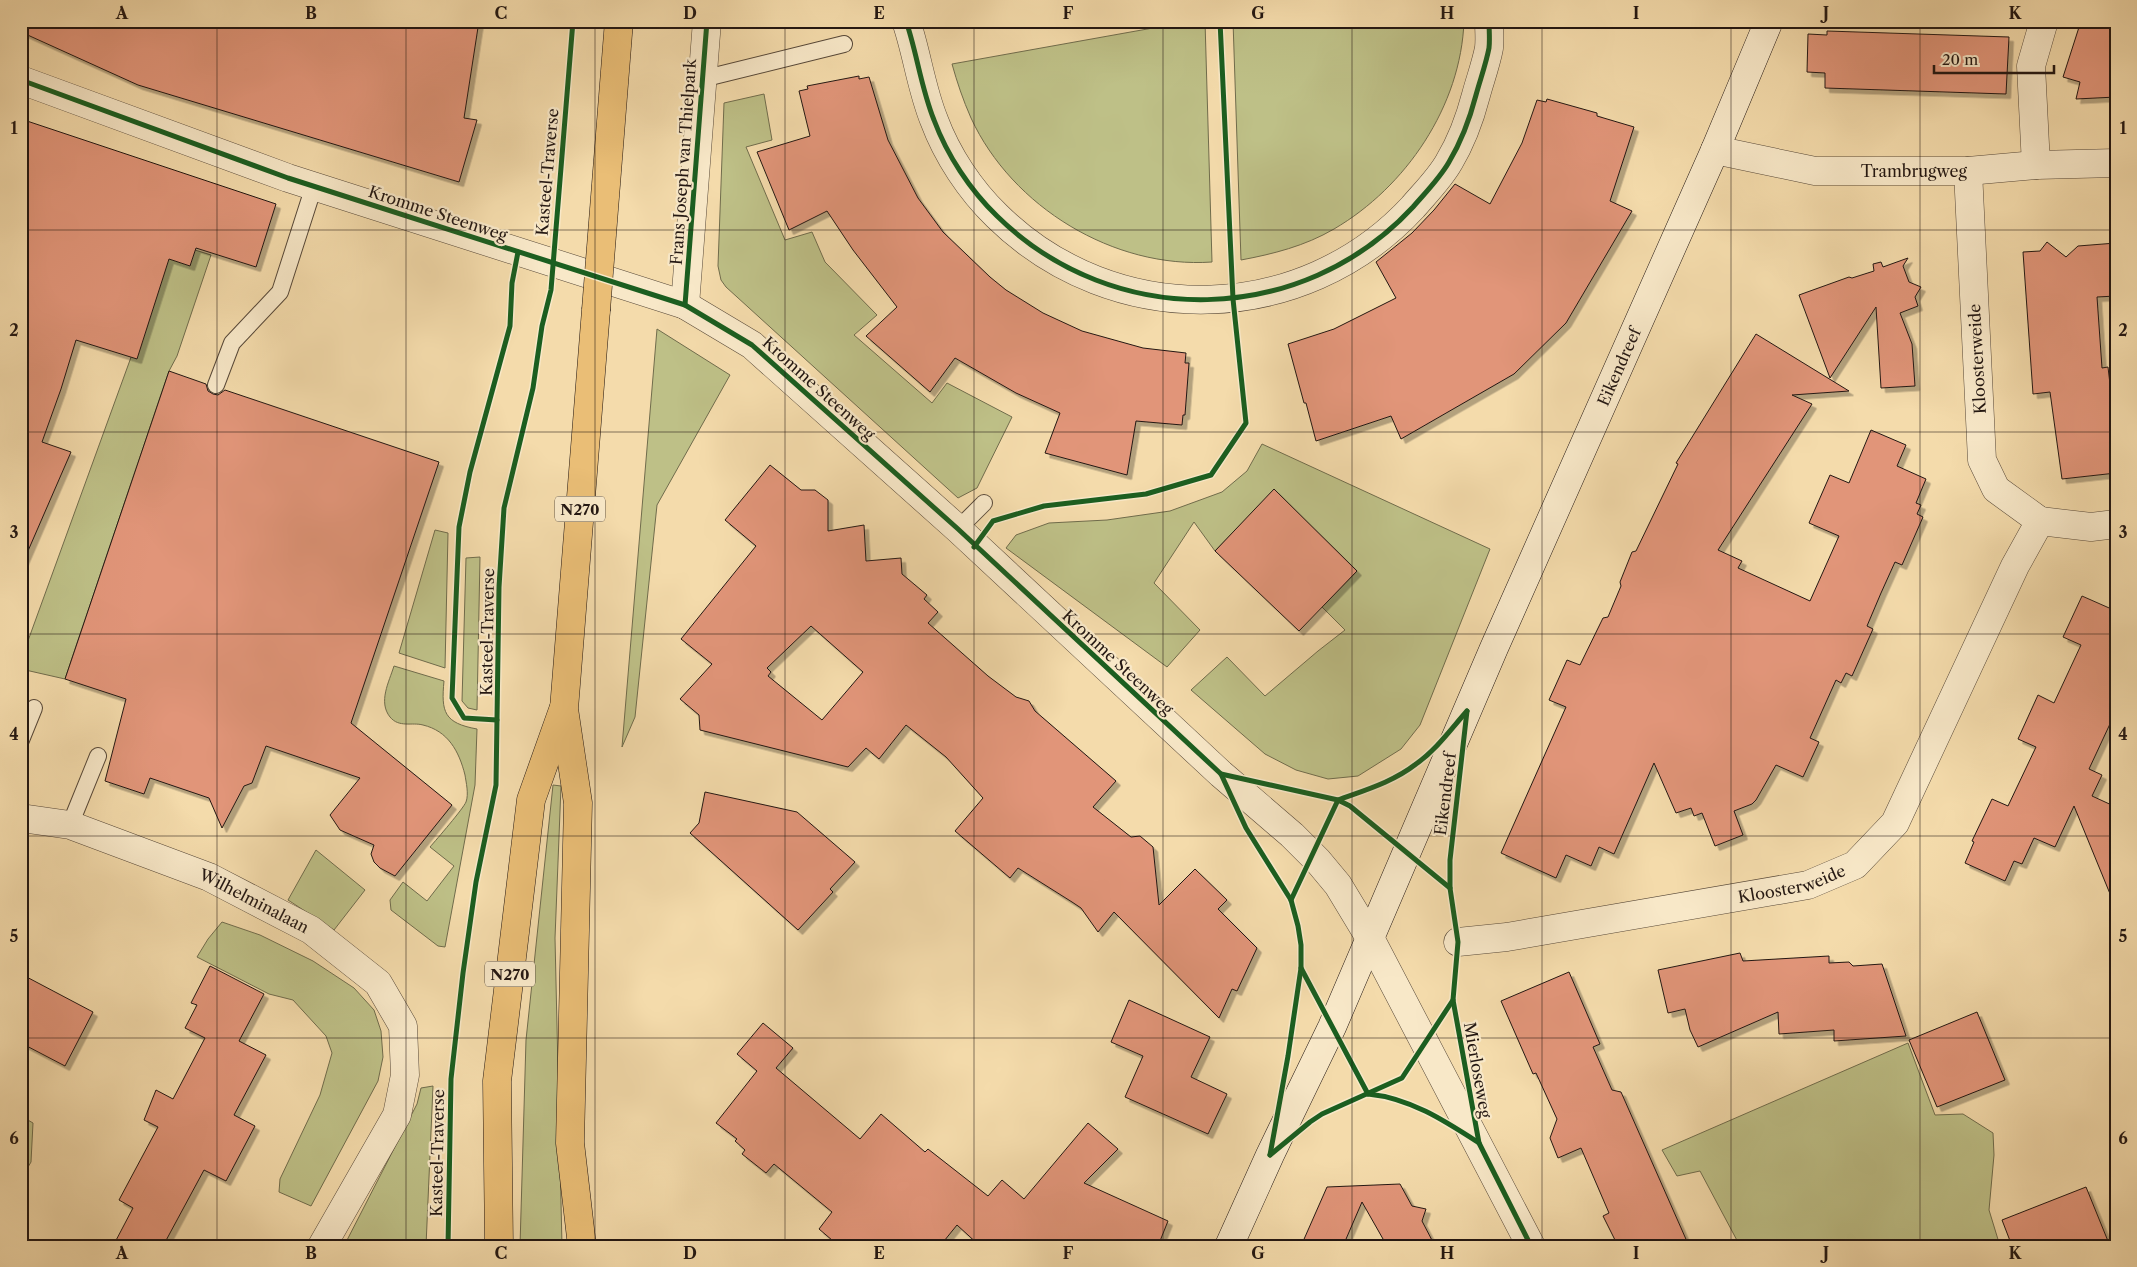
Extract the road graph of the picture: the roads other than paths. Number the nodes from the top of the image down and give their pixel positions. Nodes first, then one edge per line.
1 (619, 21) edge
2 (707, 21) edge
3 (906, 21) edge
4 (1489, 21) edge
5 (1769, 21) edge
6 (2044, 21) edge
7 (844, 44) dead end
8 (702, 79) junction
9 (21, 80) edge
10 (1715, 150) junction
11 (2116, 163) edge
12 (2036, 165) junction
13 (1968, 171) junction
14 (314, 186) junction
15 (685, 305) junction
16 (216, 385) dead end
17 (984, 503) dead end
18 (2040, 521) junction
19 (2116, 524) edge
20 (958, 529) junction
21 (34, 708) dead end
22 (564, 709) junction
23 (21, 740) edge
24 (98, 756) dead end
25 (21, 818) edge
26 (70, 825) junction
27 (1370, 938) junction
28 (1458, 942) dead end
29 (322, 1246) edge
30 (499, 1246) edge
31 (582, 1246) edge
32 (1229, 1246) edge
33 (1531, 1246) edge

1 - 22 main road, N270, bridge
2 - 8 street, Frans Joseph van Thielpark
3 - 4 street
5 - 10 street, Eikendreef
6 - 12 street
7 - 8 lane
8 - 15 street, Frans Joseph van Thielpark
9 - 14 street, Kromme Steenweg
10 - 13 street, Trambrugweg
10 - 27 street, Eikendreef
11 - 12 street, Trambrugweg
12 - 13 street, Trambrugweg
13 - 18 street, Kloosterweide
14 - 15 street, Kromme Steenweg
14 - 16 lane
15 - 20 street, Kromme Steenweg
17 - 20 lane
18 - 19 street, Kloosterweide
18 - 28 street, Kloosterweide
20 - 27 street, Kromme Steenweg
21 - 23 lane
22 - 30 main road, N270
22 - 31 main road, N270
24 - 26 lane
25 - 26 street, Wilhelminalaan
26 - 29 street, Wilhelminalaan
27 - 32 street, Eikendreef
27 - 33 street, Mierloseweg

